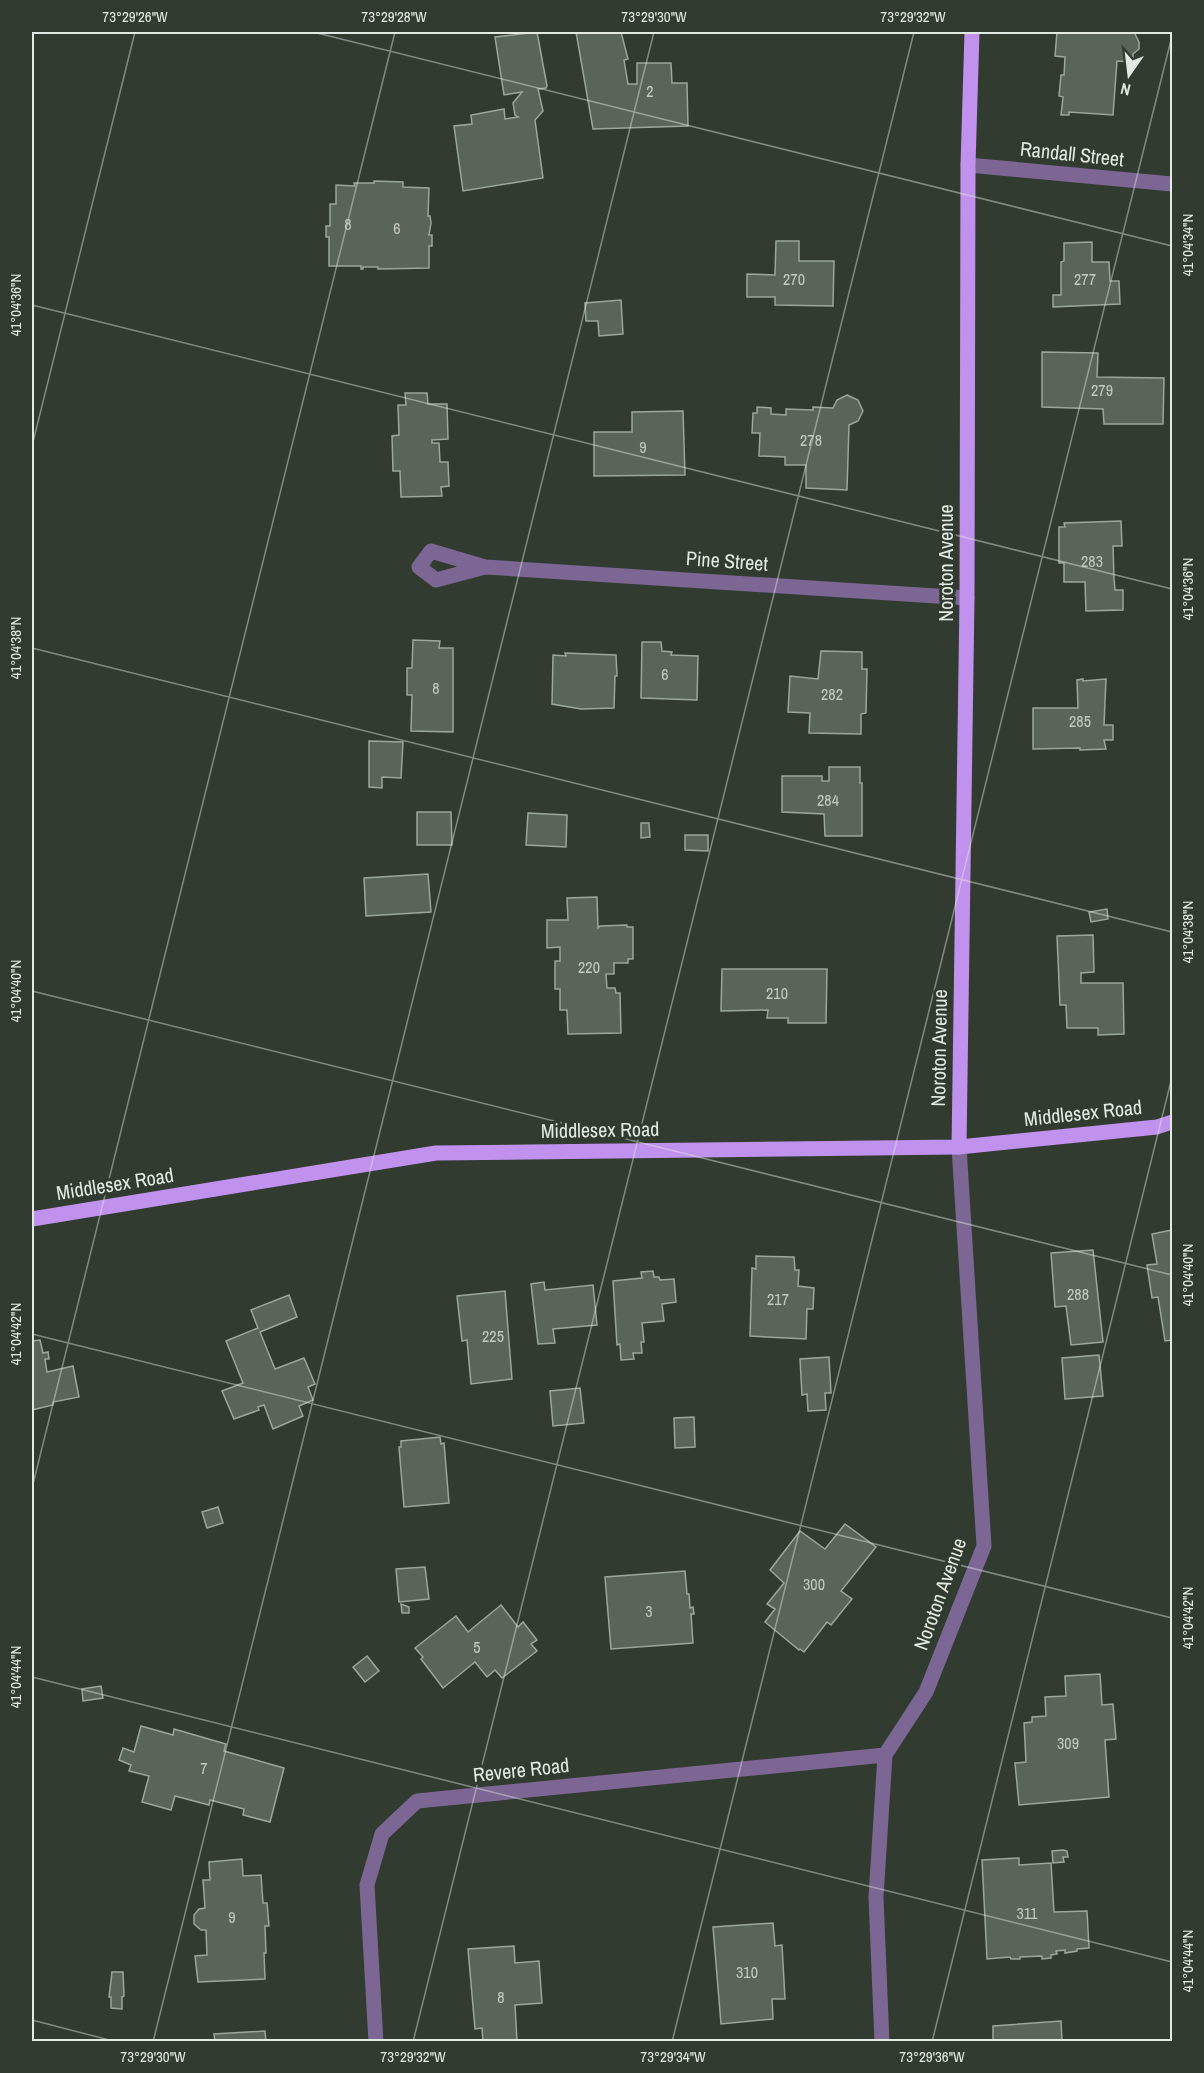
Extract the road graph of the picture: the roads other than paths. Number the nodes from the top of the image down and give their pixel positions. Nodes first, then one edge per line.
1 (972, 32) edge
2 (968, 165) junction
3 (1173, 184) edge
4 (484, 567) dead end
5 (967, 598) junction
6 (1173, 1122) edge
7 (958, 1147) junction
8 (32, 1219) edge
9 (885, 1755) junction
10 (376, 2042) edge
11 (882, 2042) edge

1 - 2 main road, Noroton Avenue
2 - 3 street, Randall Street
2 - 5 main road, Noroton Avenue
4 - 5 street, Pine Street
5 - 7 main road, Noroton Avenue
6 - 7 main road, Middlesex Road
7 - 8 main road, Middlesex Road
7 - 9 street, Noroton Avenue
9 - 10 street, Revere Road
9 - 11 street, Noroton Avenue

